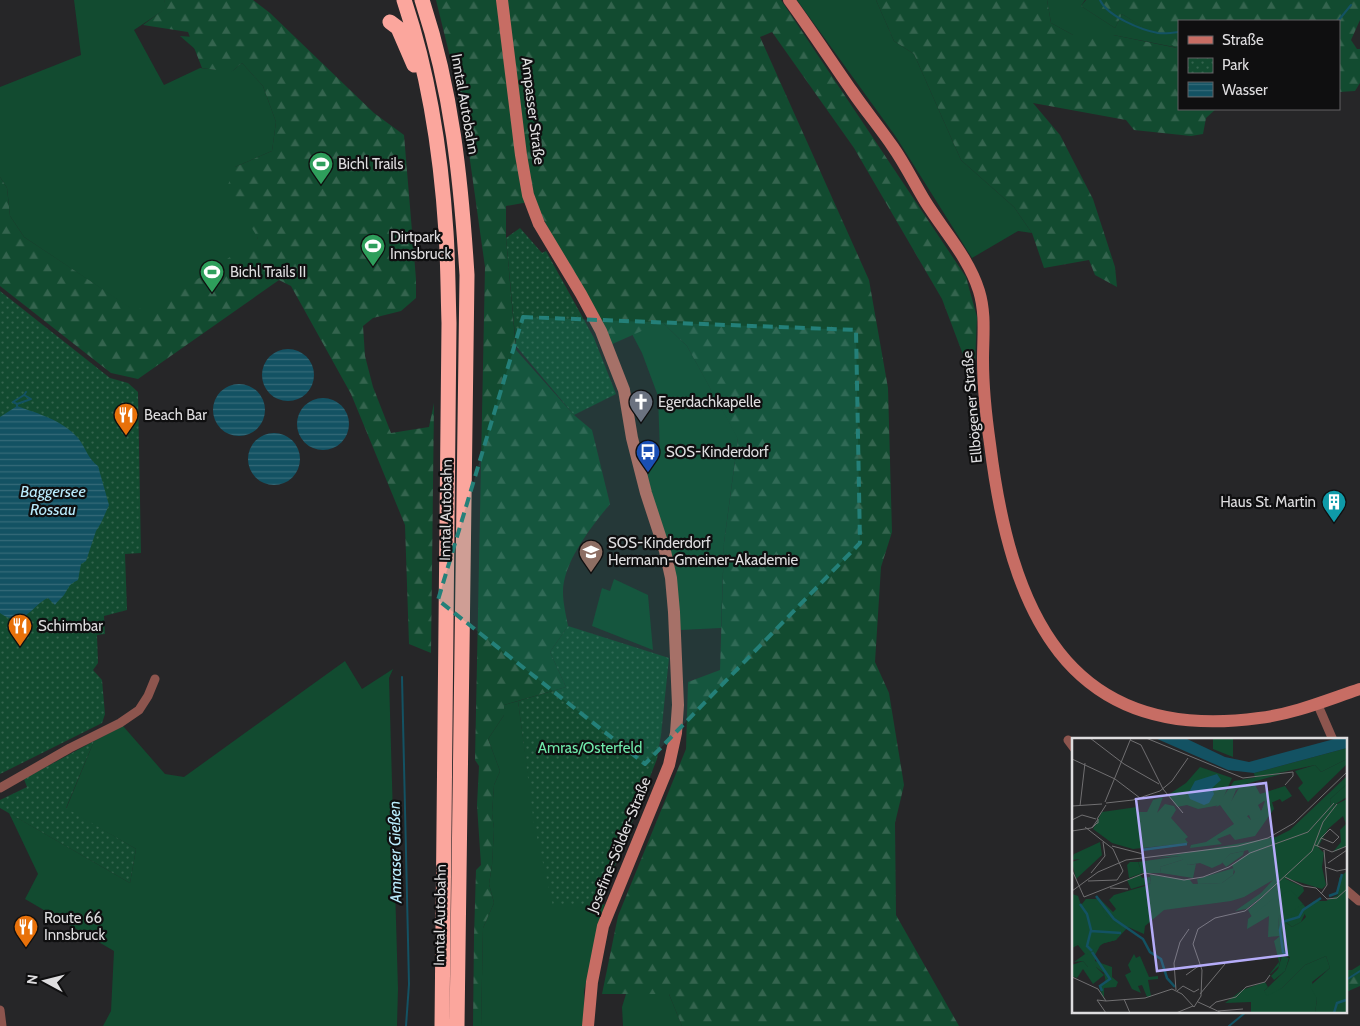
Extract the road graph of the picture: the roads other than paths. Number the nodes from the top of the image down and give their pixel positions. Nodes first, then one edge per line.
1 (404, 0) edge
2 (422, 0) edge
3 (502, 0) edge
4 (789, 0) edge
5 (390, 22) dead end
6 (428, 93) junction
7 (539, 224) joint
8 (453, 658) junction
9 (155, 679) dead end
10 (1360, 690) edge
11 (1317, 703) junction
12 (1332, 738) edge
13 (0, 788) edge
14 (1348, 892) edge
15 (1359, 901) edge
16 (442, 968) junction
17 (0, 1010) edge
18 (2, 1026) edge
19 (433, 1026) edge
20 (442, 1026) edge
21 (457, 1026) edge
22 (588, 1026) edge

1 - 6 highway, Inntal Autobahn
2 - 8 highway, Inntal Autobahn
3 - 7 main road, Ampasser Straße
4 - 11 main road, Ellbögener Straße
5 - 6 highway
6 - 8 highway, Inntal Autobahn
7 - 22 main road, Josefine-Sölder-Straße
8 - 16 highway, Inntal Autobahn
8 - 21 highway, Inntal Autobahn
9 - 13 street
10 - 11 main road, Ellbögener Straße
11 - 12 street
14 - 15 street
16 - 19 highway
16 - 20 highway, Inntal Autobahn
17 - 18 street

